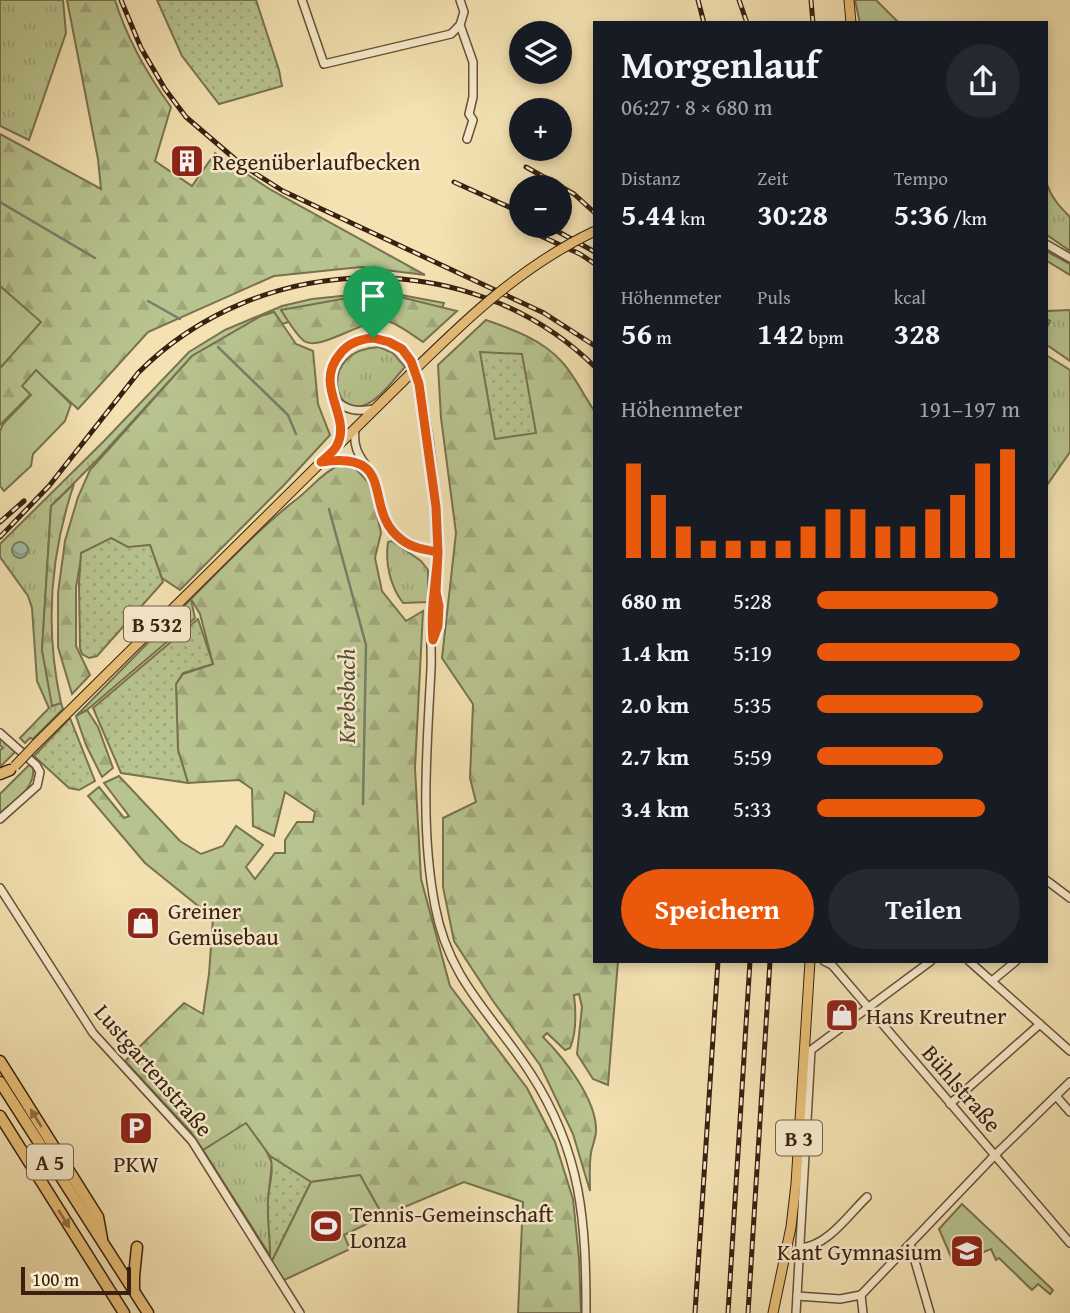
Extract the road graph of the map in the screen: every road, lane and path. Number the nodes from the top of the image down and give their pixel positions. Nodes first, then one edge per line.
1 (302, 0) edge
2 (460, 0) edge
3 (849, 0) edge
4 (852, 21) edge
5 (460, 25) junction
6 (467, 139) dead end
7 (593, 231) edge
8 (1048, 245) edge
9 (1070, 258) edge
10 (332, 398) junction
11 (375, 409) junction
12 (355, 429) junction
13 (337, 446) junction
14 (321, 462) junction
15 (366, 468) junction
16 (438, 552) junction
17 (0, 733) edge
18 (8, 770) edge
19 (0, 780) edge
20 (0, 819) edge
21 (1048, 882) edge
22 (0, 888) edge
23 (1070, 898) edge
24 (810, 963) edge
25 (828, 963) edge
26 (928, 963) edge
27 (972, 963) edge
28 (1014, 963) edge
29 (992, 981) junction
30 (867, 1008) junction
31 (1040, 1024) junction
32 (1070, 1051) edge
33 (0, 1061) edge
34 (0, 1082) edge
35 (1070, 1082) edge
36 (1056, 1096) junction
37 (950, 1104) junction
38 (1070, 1112) edge
39 (0, 1116) edge
40 (995, 1155) junction
41 (867, 1196) dead end
42 (103, 1242) junction
43 (1070, 1243) edge
44 (910, 1244) junction
45 (137, 1247) dead end
46 (800, 1248) junction
47 (135, 1293) junction
48 (860, 1295) junction
49 (797, 1296) junction
50 (122, 1313) edge
51 (148, 1313) edge
52 (300, 1313) edge
53 (586, 1313) edge
54 (773, 1313) edge
55 (796, 1313) edge
56 (863, 1313) edge
57 (930, 1313) edge

1 - 5 street
2 - 5 street
3 - 4 main road
5 - 6 street
7 - 11 main road, B 532, bridge
8 - 9 street
10 - 11 street
10 - 13 street
10 - 16 street
11 - 12 main road, B 532
12 - 13 main road, B 532
12 - 15 street
13 - 14 main road, B 532
14 - 15 street
14 - 18 main road, B 532, bridge
15 - 16 street
16 - 53 street
17 - 20 street
18 - 19 main road, B 532
21 - 23 street
22 - 52 street, Lustgartenstraße
24 - 54 main road, B 3
25 - 30 street, Bühlstraße
26 - 30 street
27 - 29 street
28 - 29 street
29 - 31 street
30 - 37 street, Bühlstraße
30 - 46 street
31 - 32 street
31 - 37 street
42 -> 33 highway
34 - 42 highway, A 5
35 - 36 street
36 - 38 street
36 - 40 street
37 - 40 street, Bühlstraße
39 -> 50 highway, A 5
40 - 43 street, Bühlstraße
40 - 44 street
41 - 46 street
42 - 47 highway, A 5
44 - 48 street
44 - 57 street
45 - 47 highway
46 - 49 street
47 - 51 highway, A 5
48 - 49 street
48 - 56 street
49 - 55 street

